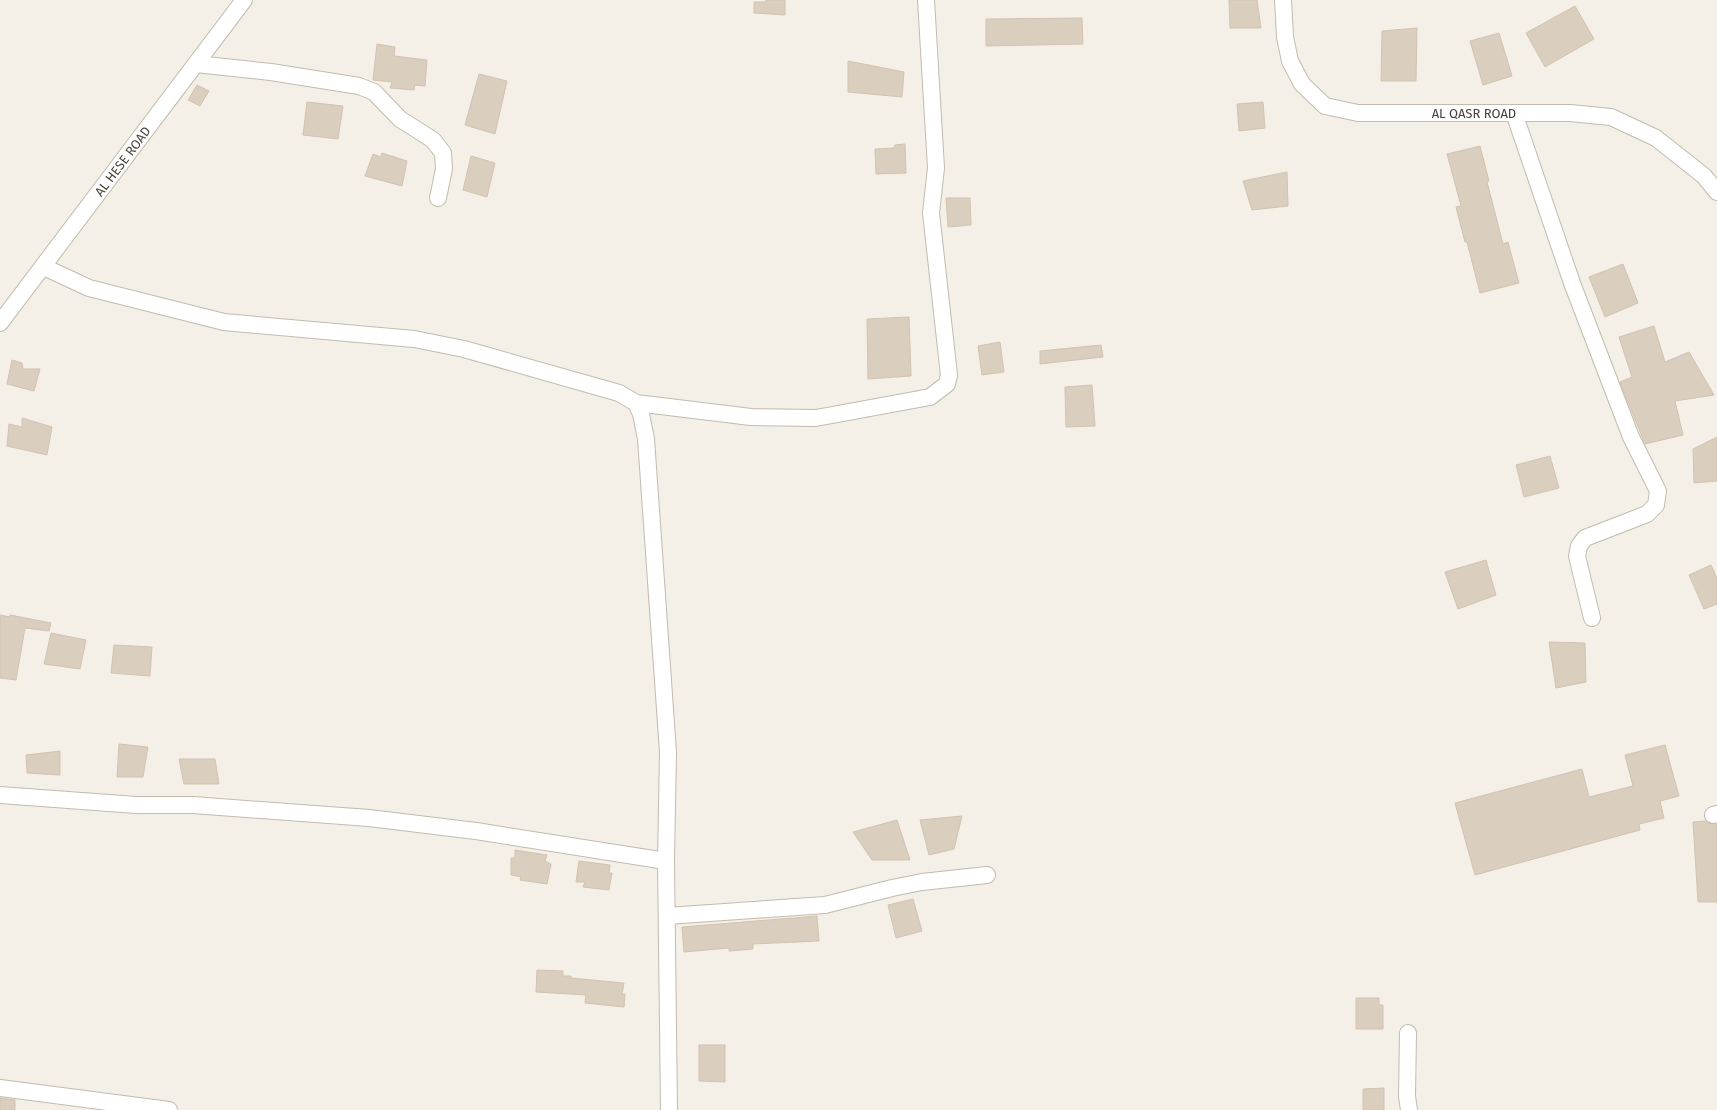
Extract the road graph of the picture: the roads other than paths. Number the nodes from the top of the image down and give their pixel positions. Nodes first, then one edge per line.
1 (244, 0) edge
2 (926, 0) edge
3 (1283, 0) edge
4 (196, 64) junction
5 (1514, 113) junction
6 (1717, 192) edge
7 (438, 198) dead end
8 (44, 267) junction
9 (0, 323) edge
10 (636, 403) junction
11 (1592, 618) dead end
12 (0, 795) edge
13 (666, 861) junction
14 (987, 875) dead end
15 (667, 916) junction
16 (1408, 1033) dead end
17 (0, 1088) edge
18 (169, 1110) edge
19 (669, 1110) edge
20 (1409, 1110) edge

1 - 4 street, AL HESE ROAD
2 - 10 street
3 - 5 street, AL QASR ROAD
4 - 7 street
4 - 8 street, AL HESE ROAD
5 - 6 street, AL QASR ROAD
5 - 11 street
8 - 9 street, AL HESE ROAD
8 - 10 street
10 - 13 street
12 - 13 street
13 - 15 street
14 - 15 street
15 - 19 street
16 - 20 street
17 - 18 street

